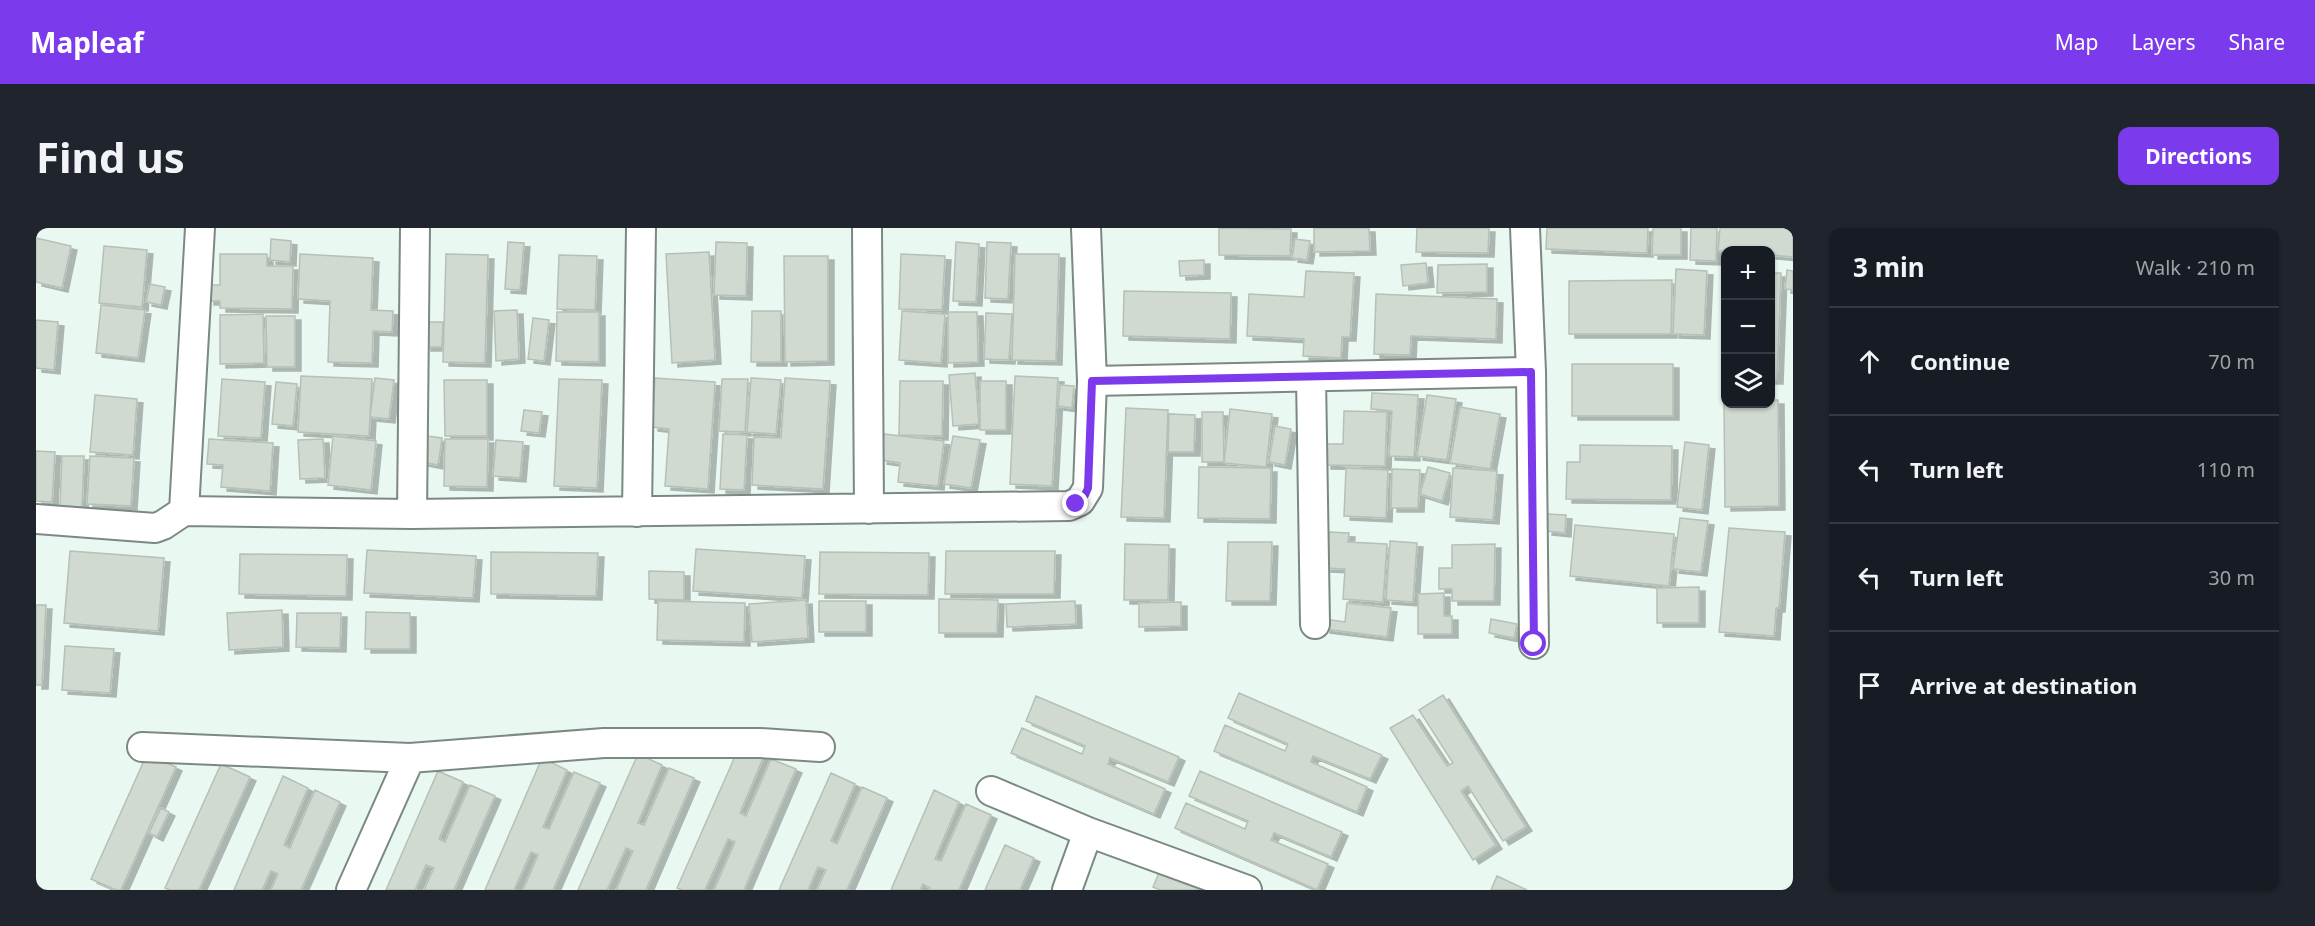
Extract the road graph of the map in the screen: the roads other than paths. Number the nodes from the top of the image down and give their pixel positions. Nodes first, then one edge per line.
1 (200, 228) edge
2 (415, 228) edge
3 (641, 228) edge
4 (867, 228) edge
5 (1086, 228) edge
6 (1525, 228) edge
7 (1531, 372) junction
8 (1311, 376) junction
9 (1092, 381) junction
10 (869, 509) junction
11 (184, 511) junction
12 (637, 512) junction
13 (412, 514) junction
14 (36, 519) edge
15 (1315, 624) dead end
16 (1534, 644) dead end
17 (142, 747) dead end
18 (820, 747) dead end
19 (410, 758) junction
20 (991, 791) dead end
21 (1088, 832) junction
22 (351, 890) edge
23 (1067, 890) edge
24 (1247, 890) edge

1 - 11 street
2 - 13 street
3 - 12 street
4 - 10 street
5 - 9 street
6 - 7 street
7 - 8 street
7 - 16 street
8 - 9 street
8 - 15 street
9 - 10 street
10 - 12 street
11 - 13 street
11 - 14 street
12 - 13 street
17 - 19 street
18 - 19 street
19 - 22 street
20 - 21 street
21 - 23 street
21 - 24 street

